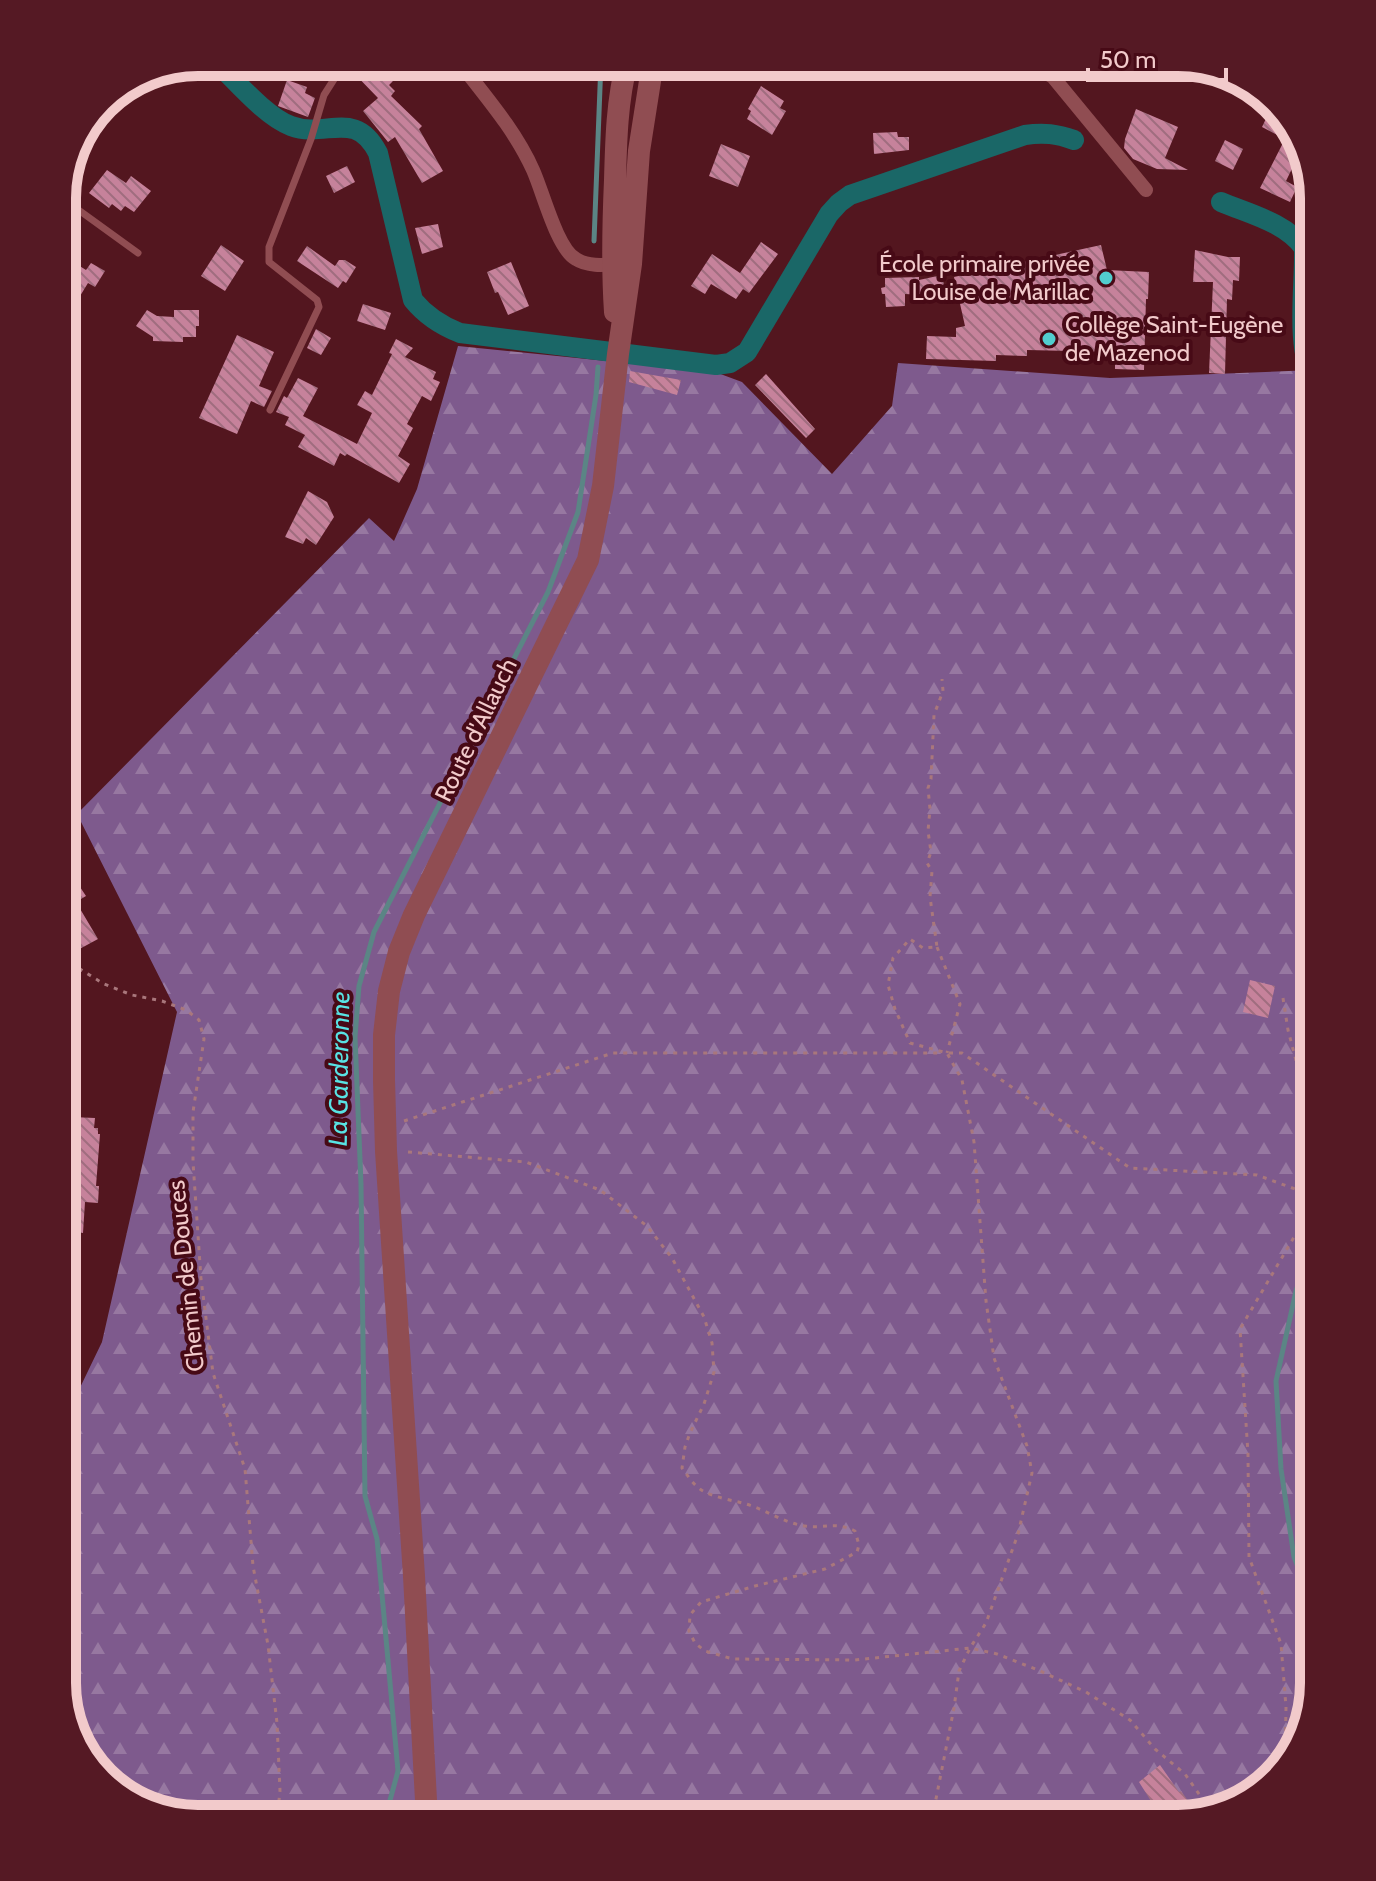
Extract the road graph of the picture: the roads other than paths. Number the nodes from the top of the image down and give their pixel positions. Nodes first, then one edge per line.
1 (336, 76) edge
2 (470, 76) edge
3 (623, 76) edge
4 (651, 76) edge
5 (1051, 76) edge
6 (1146, 190) dead end
7 (76, 208) edge
8 (138, 253) dead end
9 (621, 264) junction
10 (270, 410) dead end
11 (426, 1805) edge

1 - 10 lane
2 - 9 street
3 - 9 main road, Route d'Allauch
4 - 9 main road, Route d'Allauch
5 - 6 street
7 - 8 lane
9 - 11 main road, Route d'Allauch

